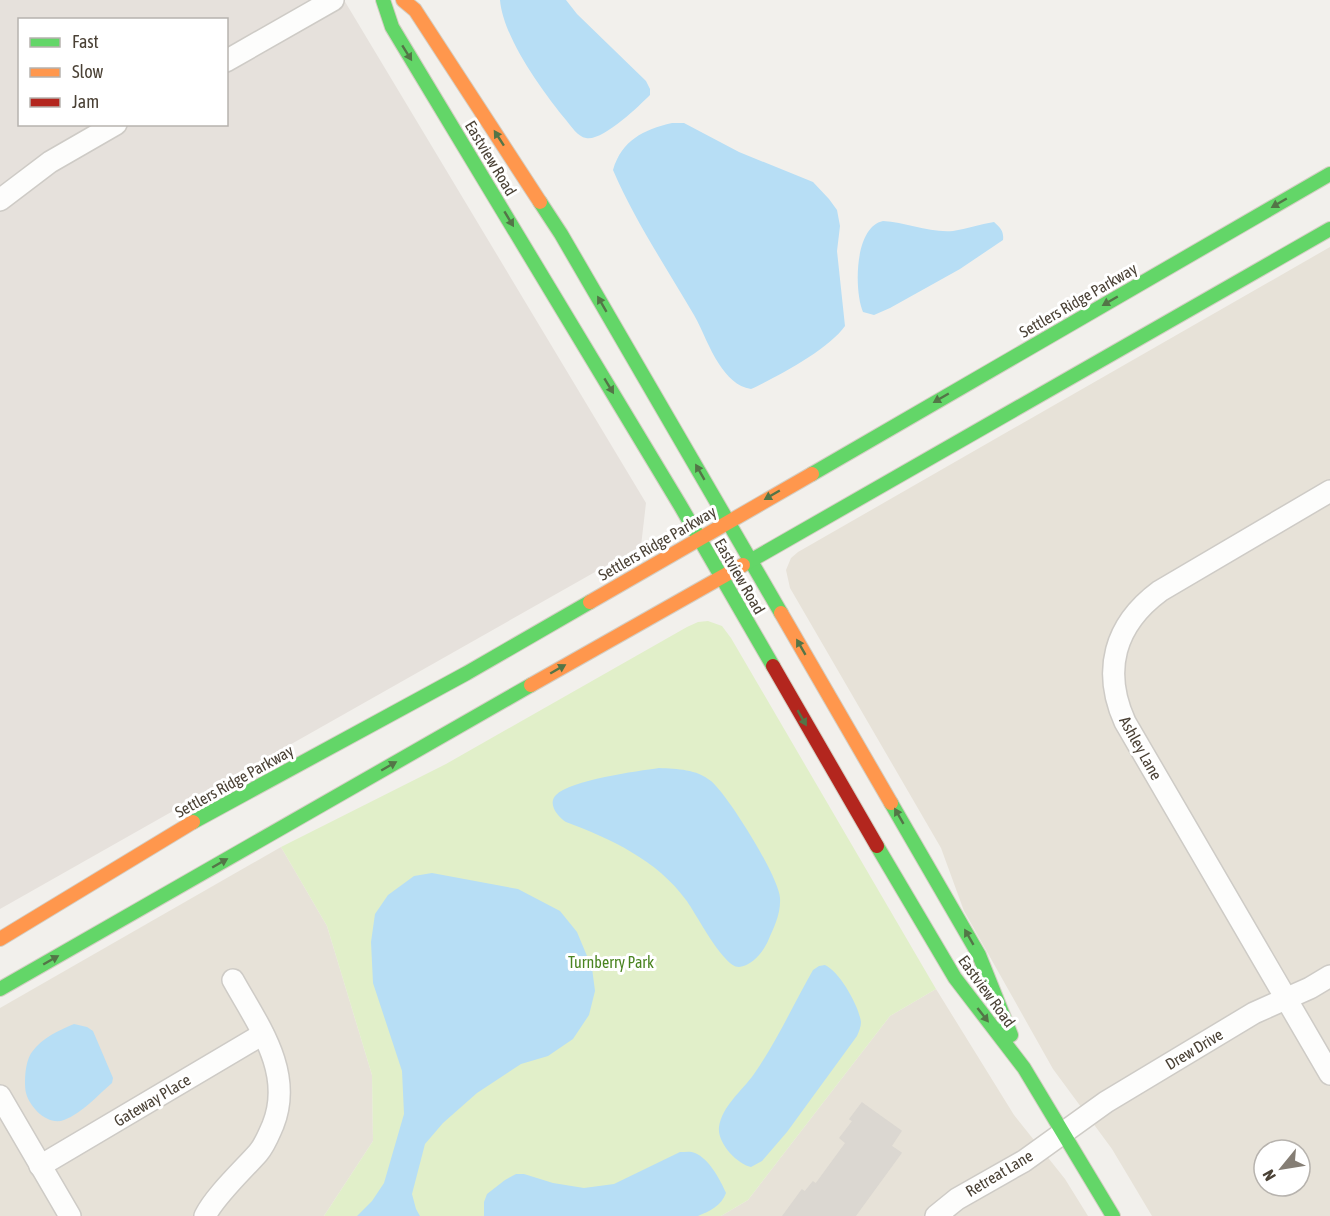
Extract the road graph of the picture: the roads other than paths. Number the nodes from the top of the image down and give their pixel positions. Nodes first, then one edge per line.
1 (333, 0) edge
2 (383, 0) edge
3 (403, 0) edge
4 (228, 60) edge
5 (113, 126) edge
6 (1330, 174) edge
7 (0, 200) edge
8 (1330, 229) edge
9 (1330, 491) edge
10 (728, 521) junction
11 (699, 538) junction
12 (750, 559) junction
13 (721, 576) junction
14 (0, 939) edge
15 (1330, 976) edge
16 (233, 980) dead end
17 (0, 989) edge
18 (1287, 998) junction
19 (263, 1034) junction
20 (1024, 1068) junction
21 (1330, 1074) edge
22 (0, 1096) edge
23 (1063, 1132) junction
24 (40, 1166) junction
25 (70, 1216) edge
26 (205, 1216) edge
27 (936, 1216) edge
28 (1113, 1216) edge

1 - 4 street
2 -> 11 street, Eastview Road
10 -> 3 street, Eastview Road
5 - 7 street
6 -> 10 street, Settlers Ridge Parkway
8 - 12 street
9 - 18 street, Ashley Lane
10 - 11 street, Settlers Ridge Parkway
10 - 12 street, Eastview Road
11 - 13 street, Eastview Road
11 - 14 street, Settlers Ridge Parkway
12 - 13 street
20 -> 12 street, Eastview Road
17 -> 13 street
13 -> 20 street, Eastview Road
15 - 18 street, Drew Drive
16 - 19 street
18 - 21 street, Ashley Lane
18 - 23 street, Drew Drive
19 - 24 street, Gateway Place
19 - 26 street
20 - 23 street, Eastview Road
22 - 24 street
23 - 27 street, Retreat Lane
23 - 28 street, Eastview Road
24 - 25 street

